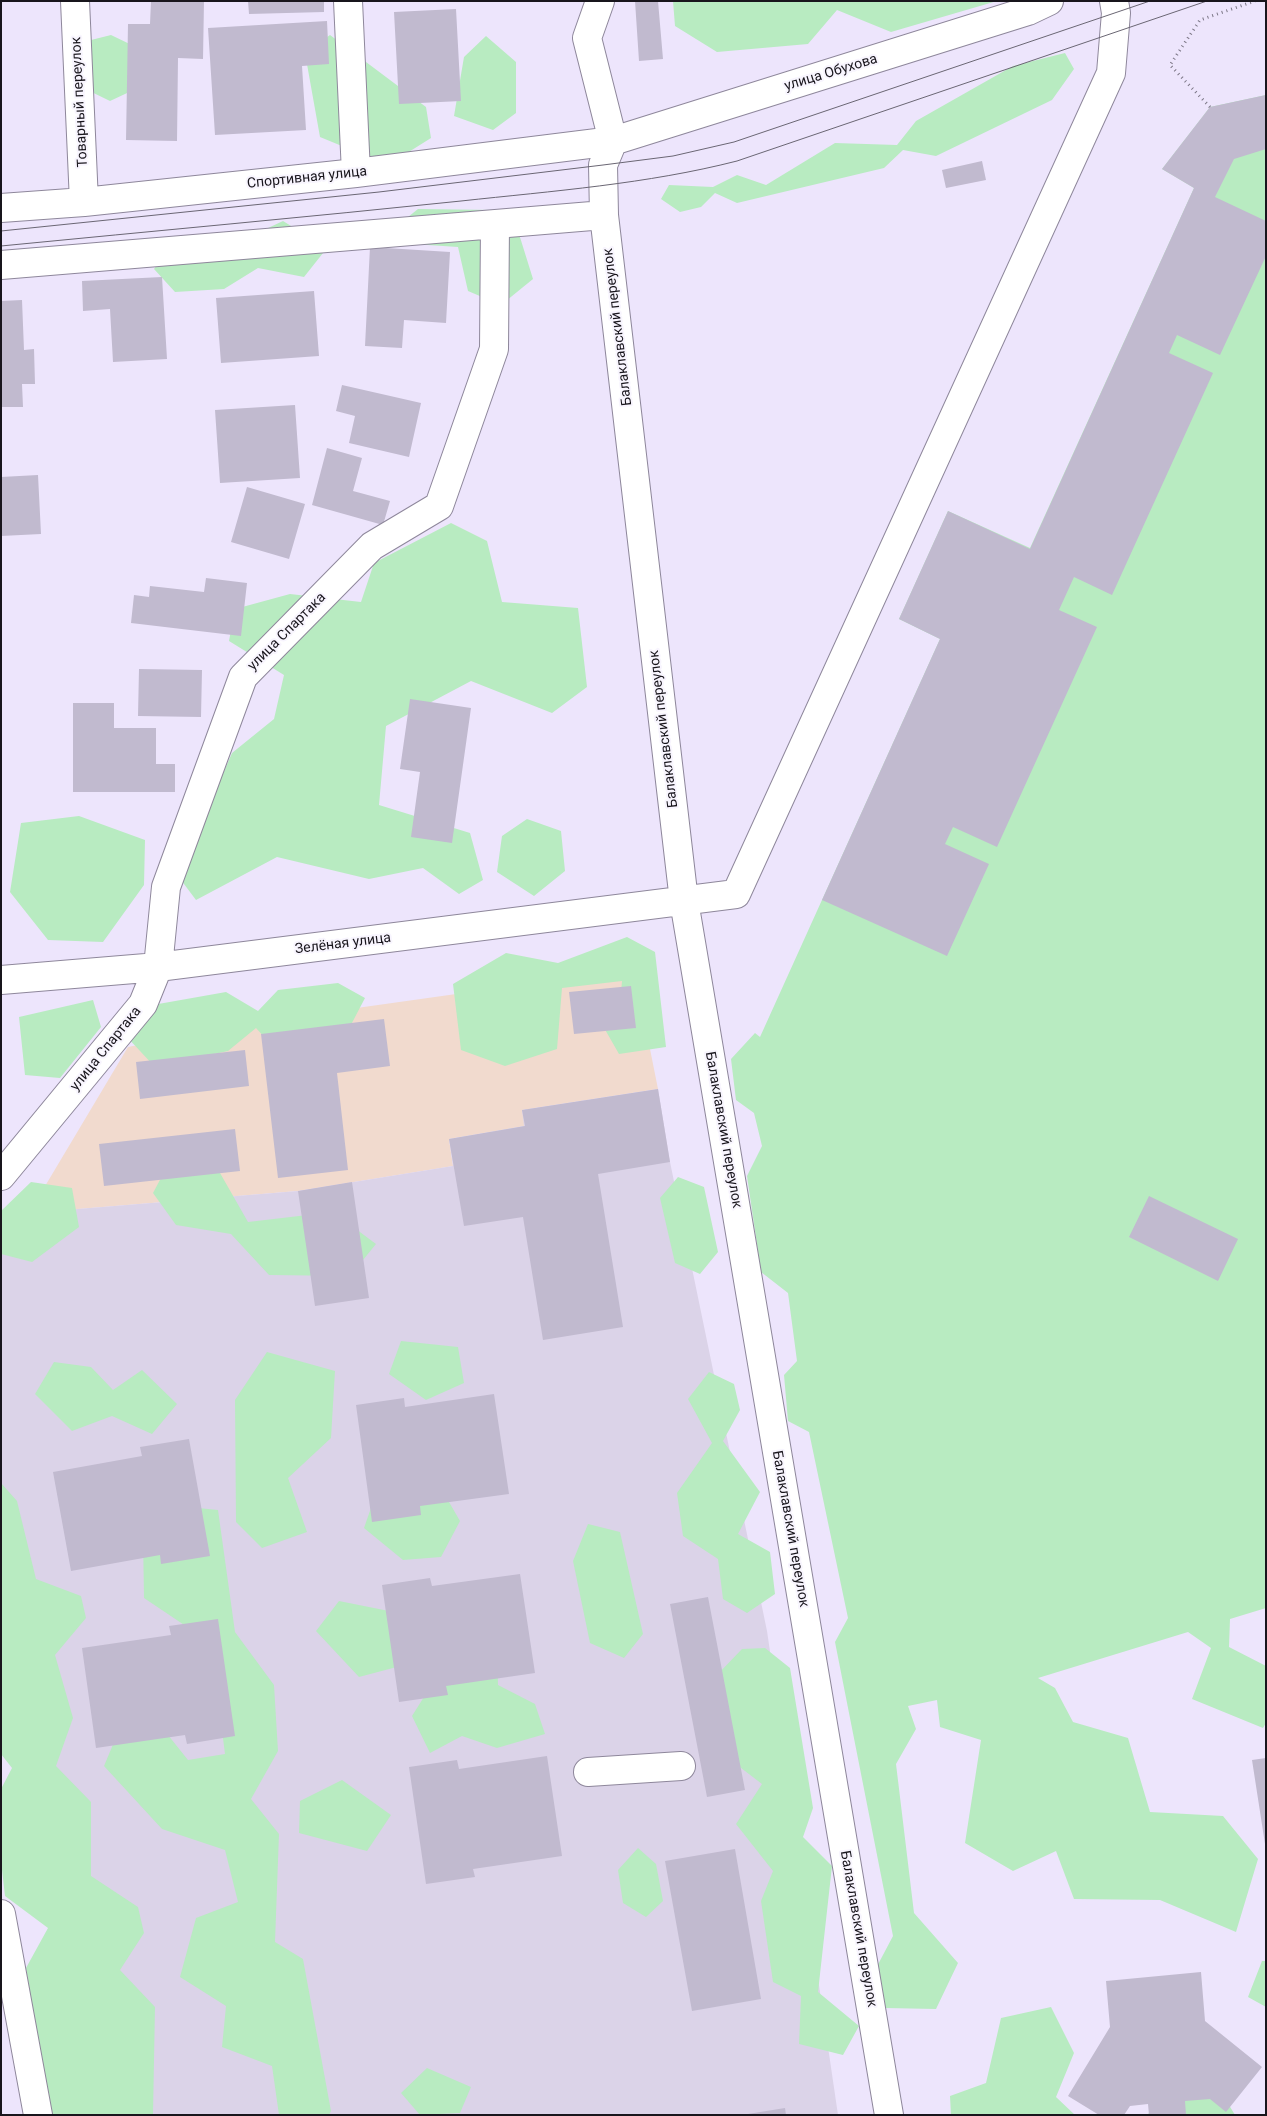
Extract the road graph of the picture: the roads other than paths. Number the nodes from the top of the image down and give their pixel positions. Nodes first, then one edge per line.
1 (75, 1) edge
2 (348, 1) edge
3 (600, 1) edge
4 (1049, 1) edge
5 (1114, 1) edge
6 (613, 141) junction
7 (356, 173) junction
8 (84, 202) junction
9 (1, 208) edge
10 (604, 215) junction
11 (495, 224) junction
12 (1, 265) edge
13 (684, 900) junction
14 (158, 967) junction
15 (1, 980) edge
16 (1, 1176) edge
17 (681, 1766) dead end
18 (588, 1772) dead end
19 (1, 1914) edge
20 (38, 2115) edge
21 (889, 2115) edge

1 - 8 street, Товарный переулок
2 - 7 street
3 - 6 street
4 - 6 street, улица Обухова
5 - 13 street, Зелёная улица
6 - 7 street, Спортивная улица
6 - 10 street, Балаклавский переулок
7 - 8 street, Спортивная улица
8 - 9 street, Спортивная улица
10 - 11 street
10 - 13 street, Балаклавский переулок
11 - 12 street
11 - 14 street, улица Спартака
13 - 14 street, Зелёная улица
13 - 21 street, Балаклавский переулок
14 - 15 street, Зелёная улица
14 - 16 street, улица Спартака
17 - 18 street
19 - 20 street

